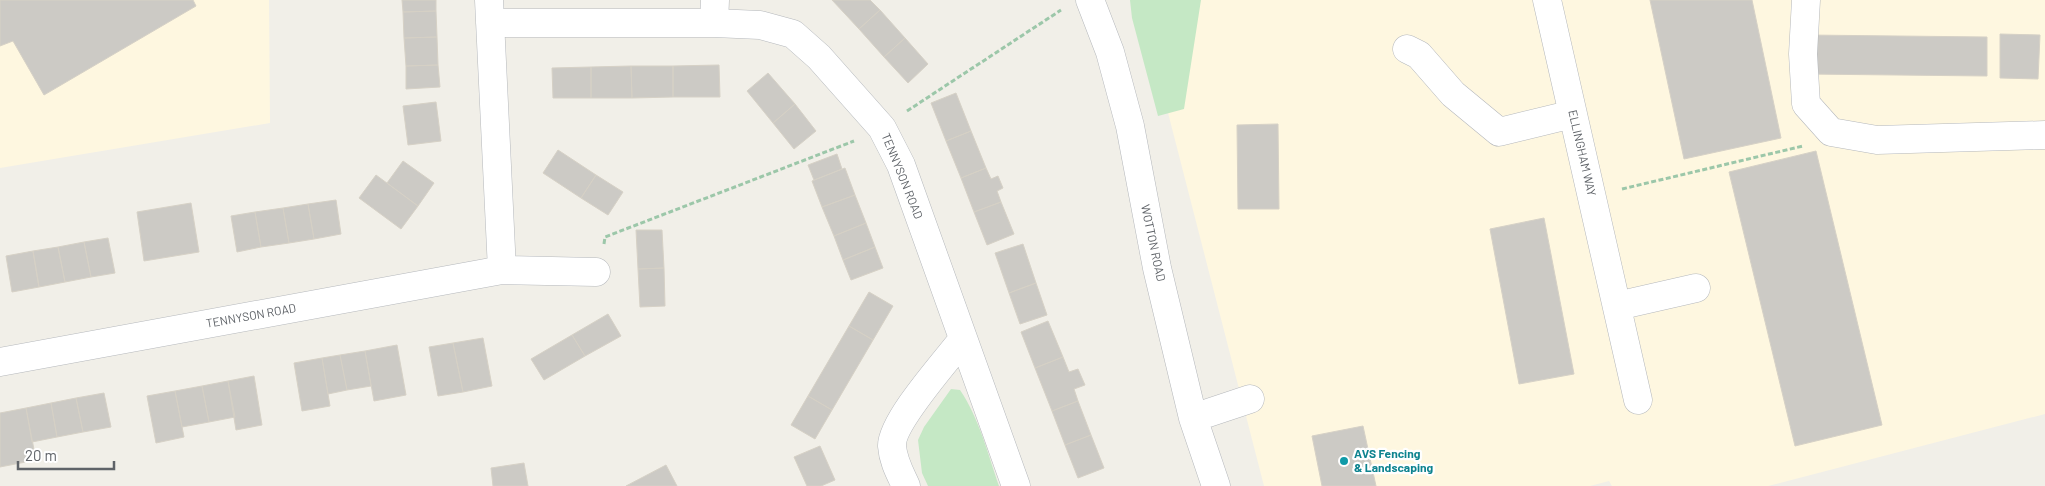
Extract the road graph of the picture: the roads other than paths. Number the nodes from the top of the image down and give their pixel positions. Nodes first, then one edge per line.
1 (1548, 0) edge
2 (1806, 0) edge
3 (1079, 3) edge
4 (490, 12) edge
5 (714, 12) edge
6 (1407, 49) dead end
7 (1573, 114) junction
8 (2045, 135) edge
9 (502, 270) junction
10 (596, 272) road end
11 (1696, 288) dead end
12 (1617, 306) junction
13 (963, 339) junction
14 (0, 362) edge
15 (1250, 399) dead end
16 (1638, 400) dead end
17 (1194, 418) junction
18 (906, 486) edge
19 (1016, 486) edge
20 (1216, 486) edge

1 - 7 street, ELLINGHAM WAY
2 - 8 street
3 - 17 street, WOTTON ROAD
4 - 5 street, TENNYSON ROAD
4 - 9 street, TENNYSON ROAD
5 - 13 street, TENNYSON ROAD
6 - 7 street
7 - 12 street, ELLINGHAM WAY
9 - 10 street, TENNYSON ROAD
9 - 14 street, TENNYSON ROAD
11 - 12 street
12 - 16 street, ELLINGHAM WAY
13 - 18 street
13 - 19 street, TENNYSON ROAD
15 - 17 street
17 - 20 street, WOTTON ROAD

